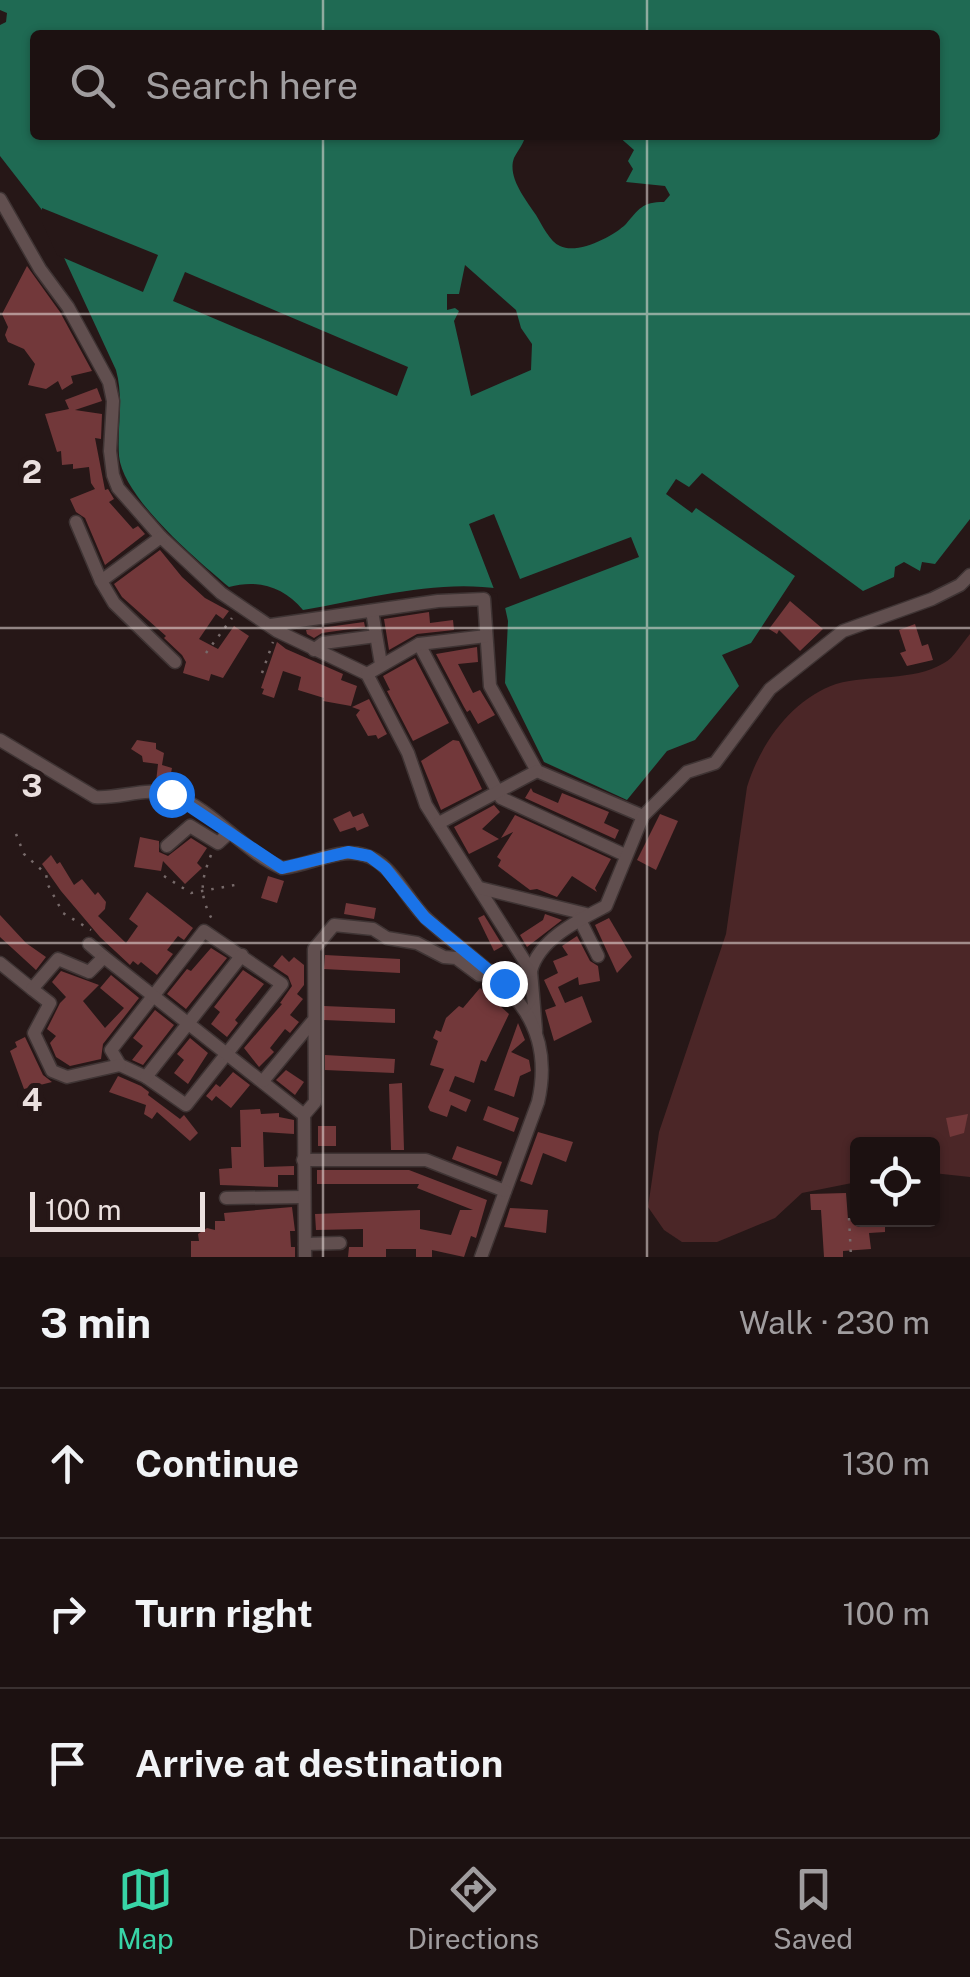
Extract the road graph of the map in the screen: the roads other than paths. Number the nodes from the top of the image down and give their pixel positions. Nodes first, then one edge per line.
1 (5, 207) edge
2 (76, 522) dead end
3 (161, 537) junction
4 (970, 575) edge
5 (101, 581) junction
6 (372, 610) junction
7 (273, 628) junction
8 (376, 636) junction
9 (486, 636) junction
10 (419, 644) junction
11 (314, 650) junction
12 (174, 662) dead end
13 (382, 664) junction
14 (367, 674) junction
15 (0, 740) edge
16 (536, 771) junction
17 (497, 792) junction
18 (643, 816) junction
19 (438, 823) junction
20 (230, 833) junction
21 (167, 846) dead end
22 (625, 855) junction
23 (480, 888) junction
24 (583, 916) junction
25 (88, 944) road end
26 (242, 955) junction
27 (598, 956) dead end
28 (104, 957) junction
29 (0, 963) edge
30 (488, 970) junction
31 (532, 972) junction
32 (32, 989) junction
33 (153, 996) junction
34 (312, 1022) junction
35 (189, 1025) junction
36 (536, 1032) junction
37 (226, 1054) junction
38 (120, 1065) junction
39 (146, 1077) junction
40 (263, 1081) junction
41 (304, 1115) junction
42 (303, 1160) junction
43 (504, 1191) junction
44 (304, 1197) junction
45 (226, 1198) dead end
46 (340, 1244) dead end
47 (305, 1250) edge
48 (481, 1257) edge

1 - 3 street
2 - 5 street
3 - 5 street
3 - 7 street
4 - 18 street
5 - 12 street
6 - 7 street
6 - 8 street
6 - 9 street
7 - 11 street
8 - 11 street
8 - 13 street
9 - 10 street
9 - 16 street
10 - 13 street
10 - 17 street
11 - 14 street
13 - 14 street
14 - 19 street
15 - 20 street
16 - 17 street
16 - 18 street
17 - 19 street
17 - 22 street
18 - 22 street
19 - 23 street
20 - 21 street
20 - 30 street
22 - 24 street
23 - 24 street
23 - 31 street
24 - 27 street
24 - 31 street
25 - 28 street
26 - 33 street
26 - 35 street
26 - 37 street
28 - 32 street
28 - 33 street
29 - 32 street
30 - 34 street
30 - 36 street
31 - 36 street
32 - 38 street
33 - 35 street
33 - 38 street
34 - 40 street
34 - 41 street
35 - 37 street
35 - 39 street
36 - 43 street
37 - 39 street
37 - 40 street
38 - 39 street
40 - 41 street
41 - 42 street
42 - 43 street
42 - 44 street
43 - 48 street
44 - 45 street
44 - 47 street
46 - 47 street

